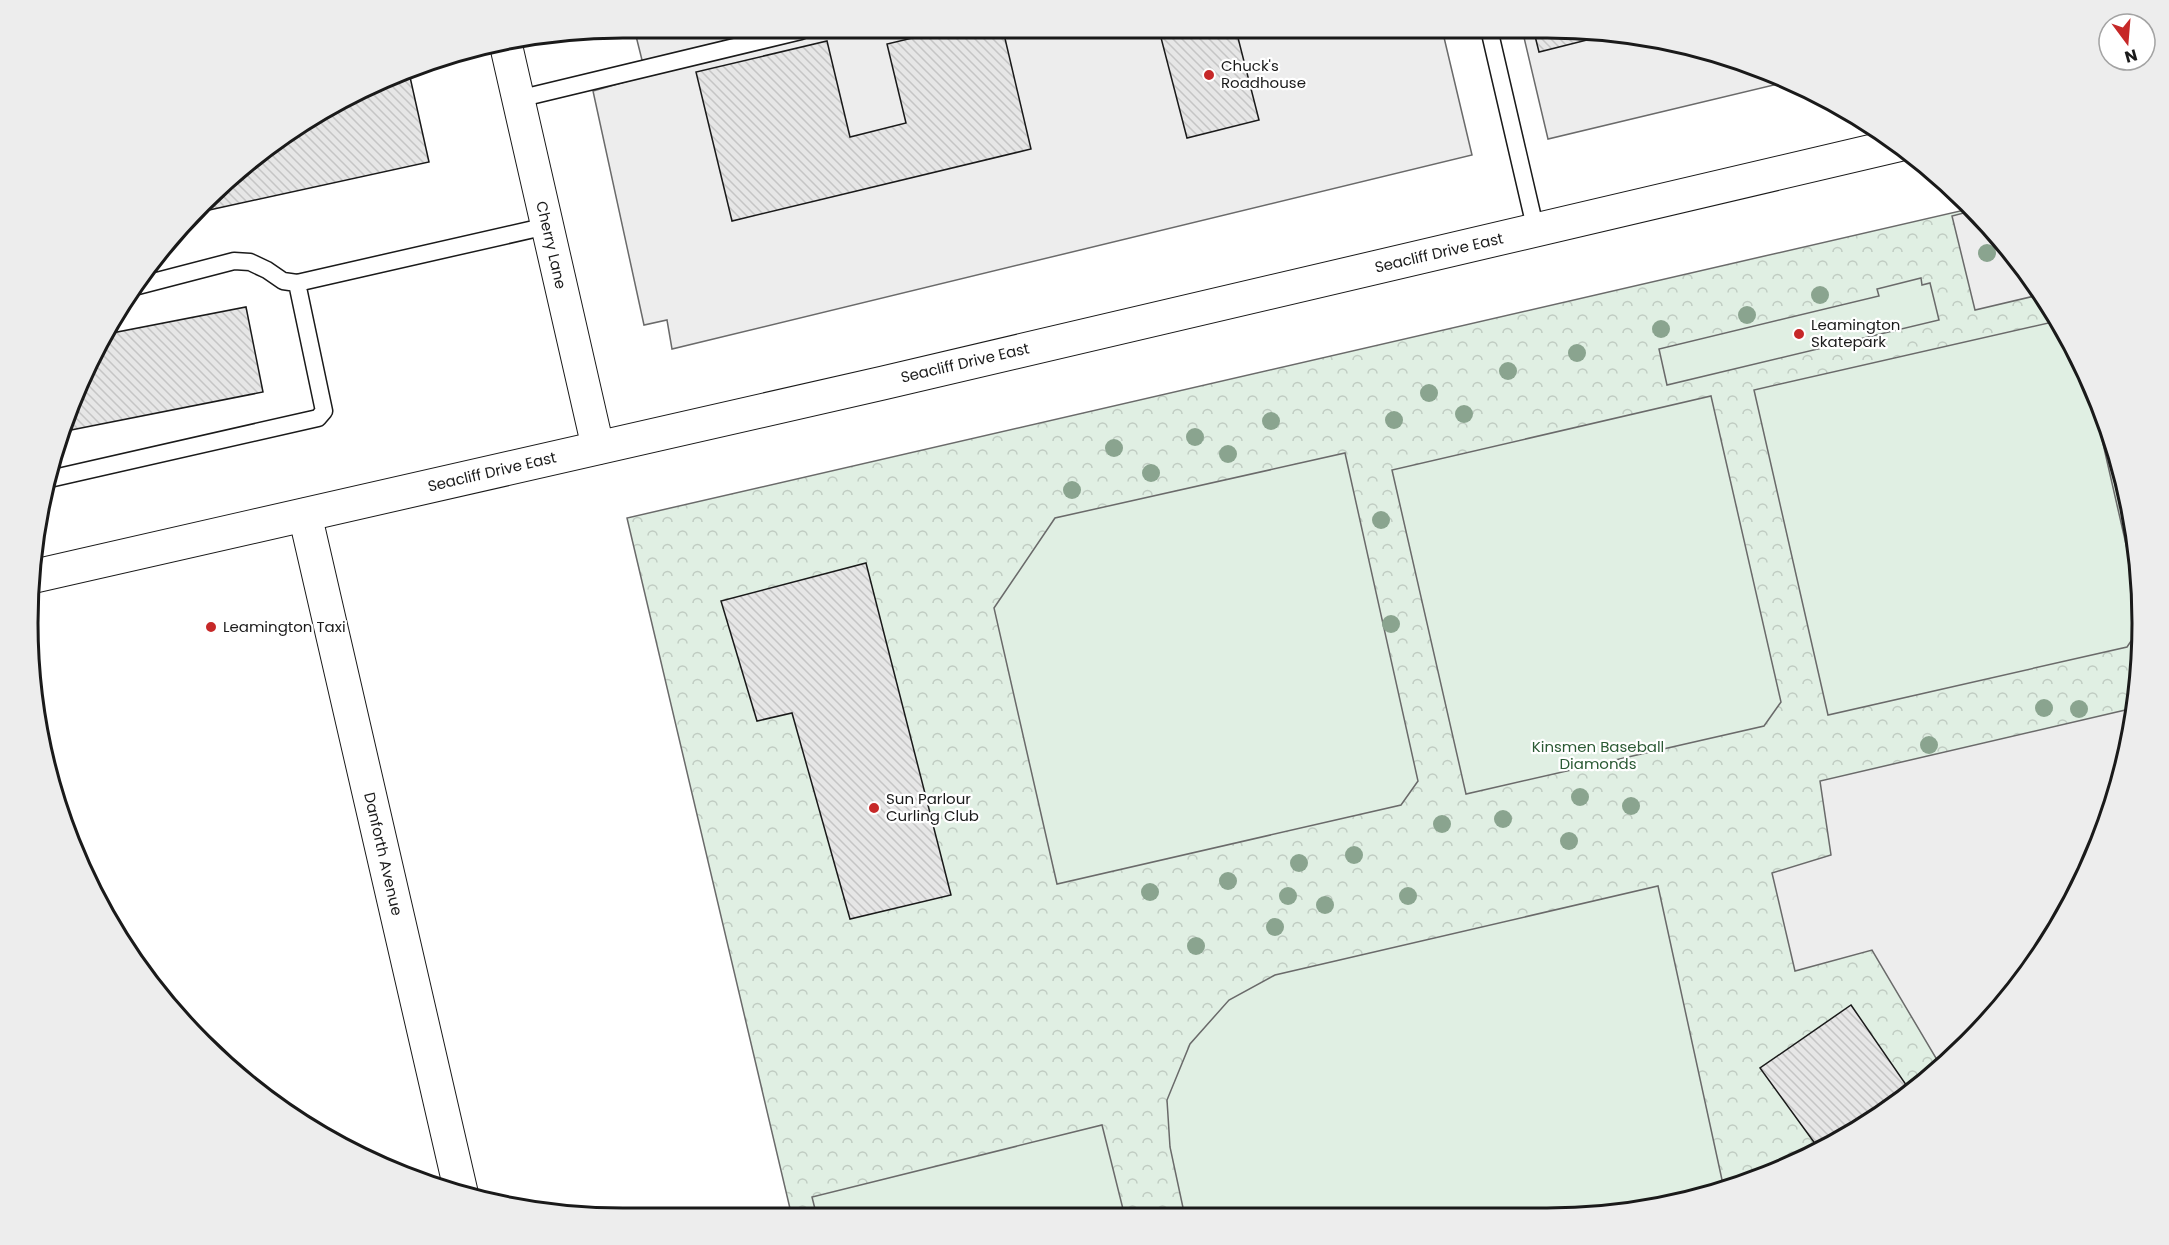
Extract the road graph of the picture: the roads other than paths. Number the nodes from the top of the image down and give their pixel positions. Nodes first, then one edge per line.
1 (772, 38) edge
2 (1491, 38) edge
3 (507, 49) edge
4 (518, 99) junction
5 (1888, 147) edge
6 (547, 226) junction
7 (1536, 231) junction
8 (145, 284) edge
9 (297, 284) junction
10 (598, 448) junction
11 (56, 478) edge
12 (305, 515) junction
13 (40, 576) edge
14 (459, 1184) edge

1 - 4 lane
2 - 7 lane
3 - 4 street, Cherry Lane
4 - 6 street, Cherry Lane
5 - 7 main road, Seacliff Drive East
6 - 9 lane
6 - 10 street, Cherry Lane
7 - 10 main road, Seacliff Drive East
8 - 9 lane
9 - 11 lane
10 - 12 main road, Seacliff Drive East
12 - 13 main road, Seacliff Drive East
12 - 14 main road, Danforth Avenue

